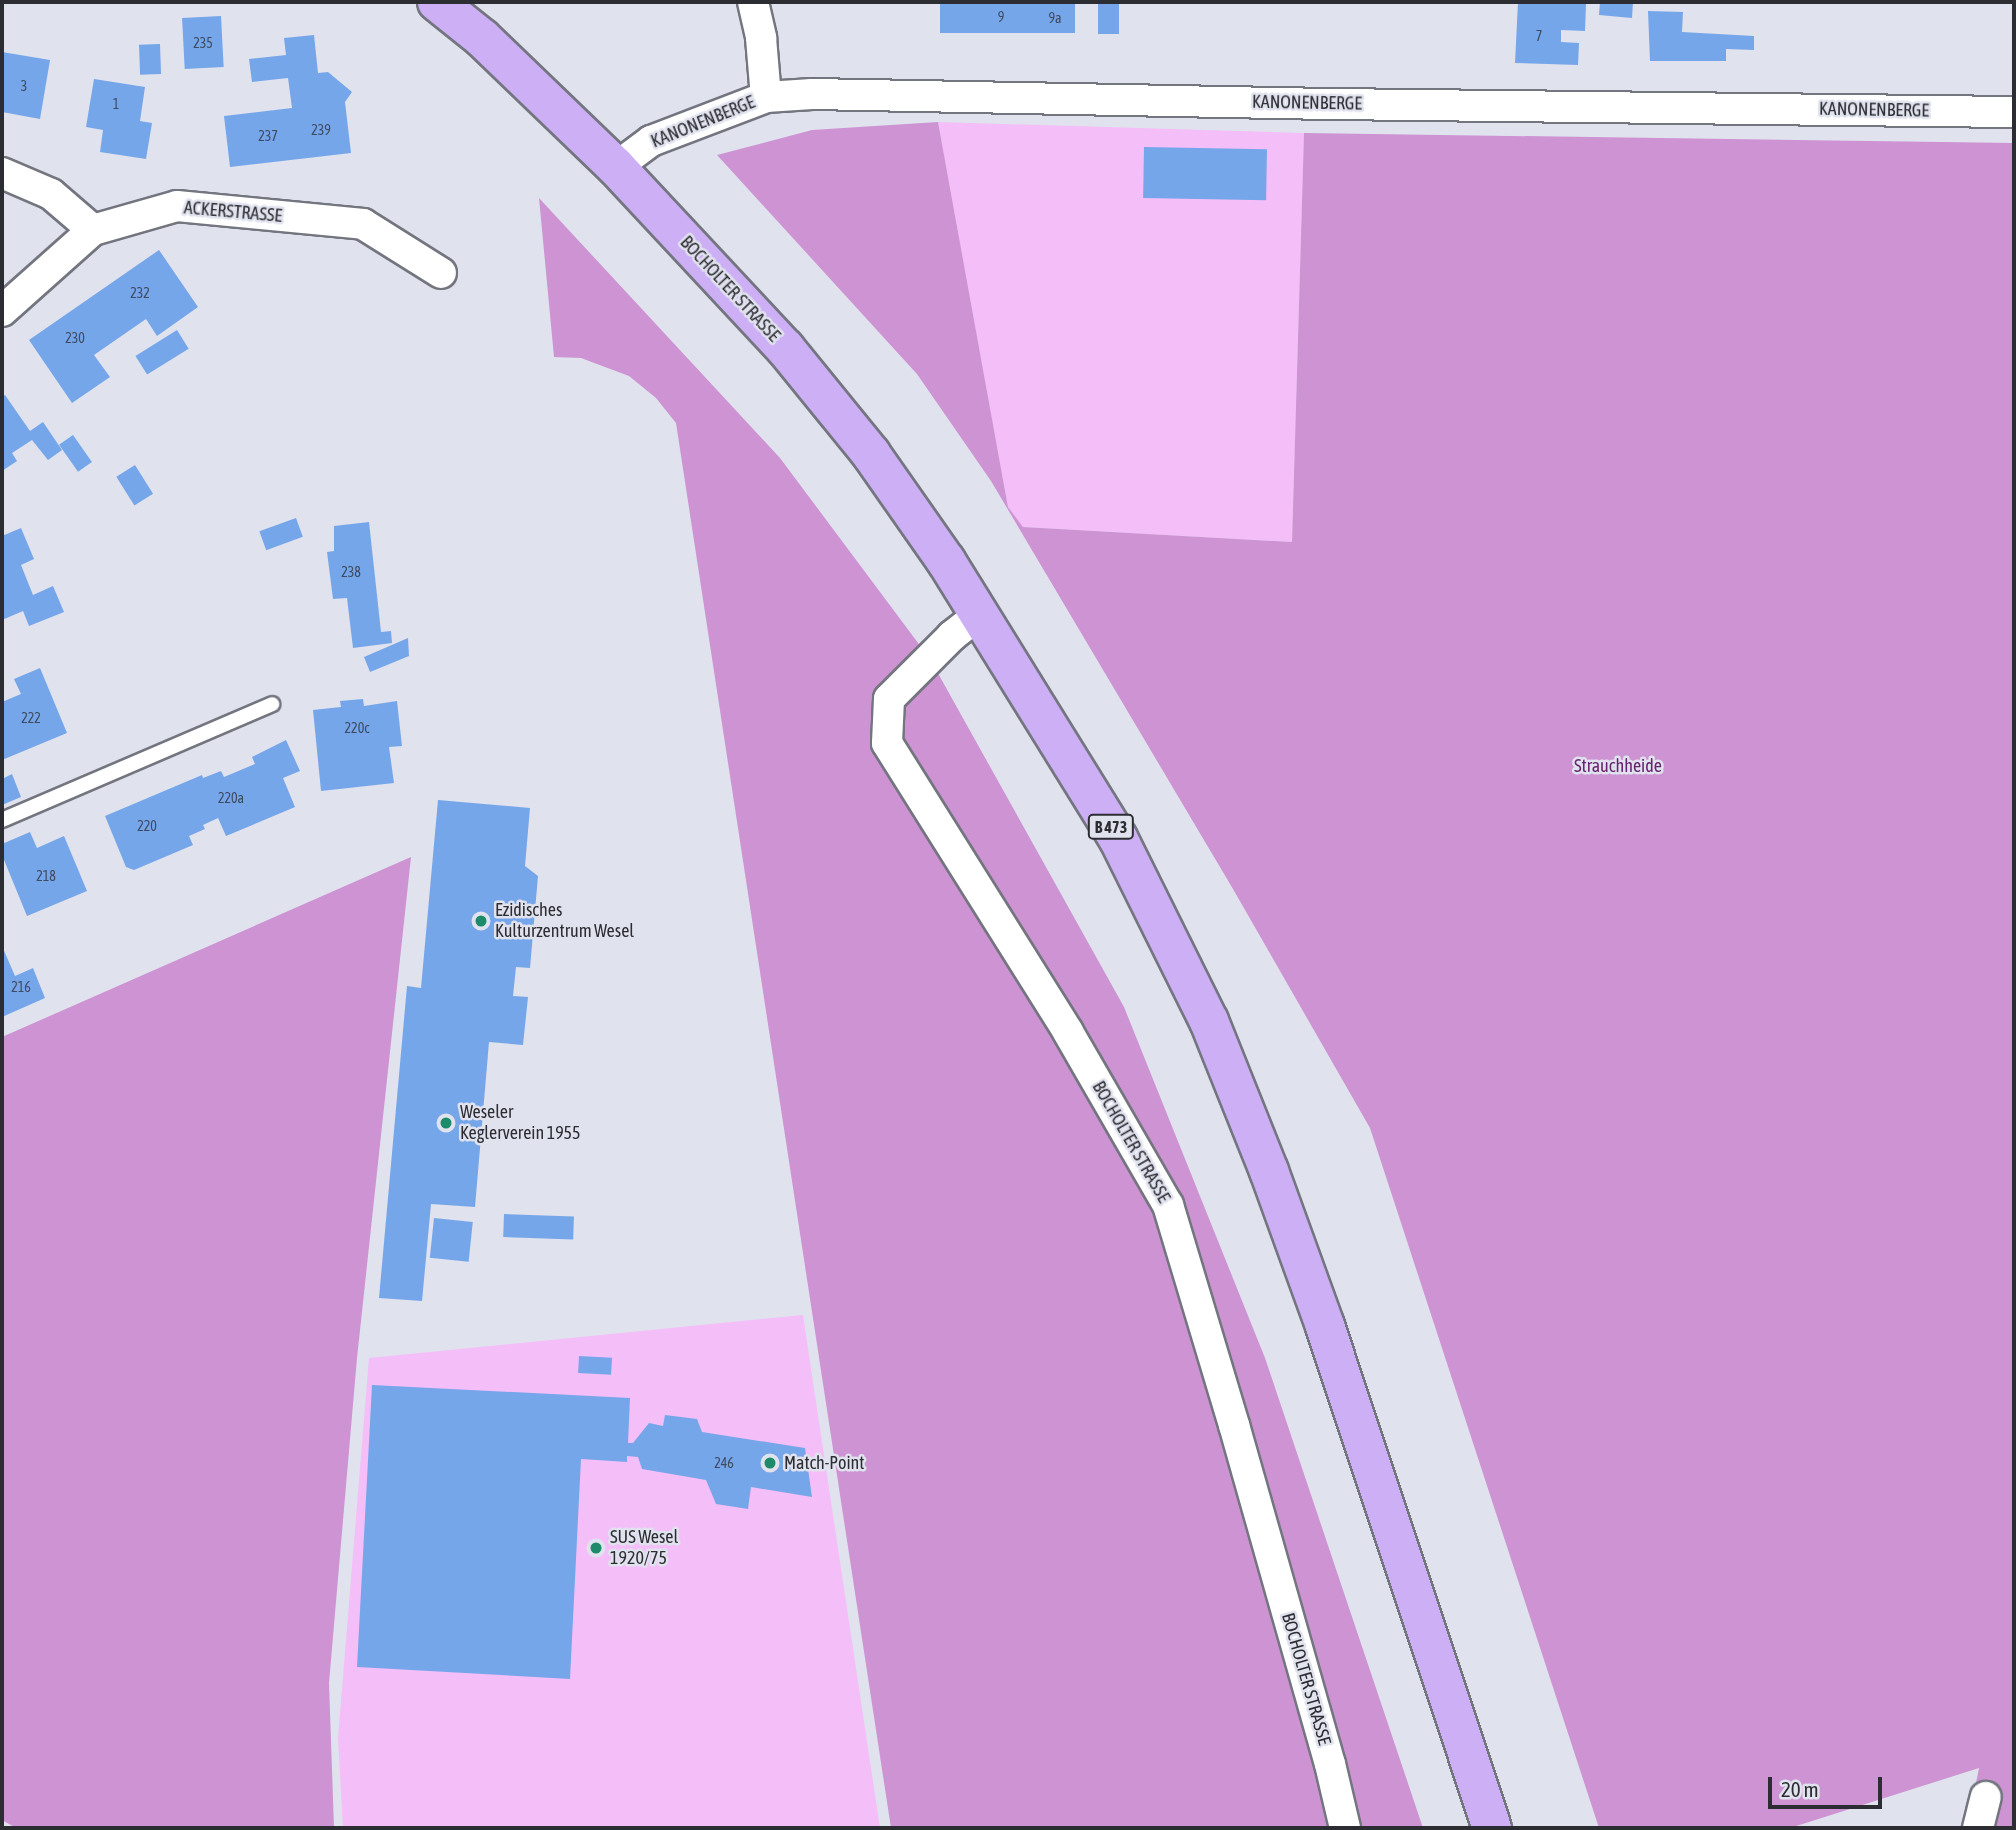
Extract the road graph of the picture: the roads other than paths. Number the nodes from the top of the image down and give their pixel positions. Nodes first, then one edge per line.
1 (437, 2) edge
2 (753, 2) edge
3 (765, 97) junction
4 (2014, 112) edge
5 (616, 167) junction
6 (2, 173) edge
7 (93, 230) junction
8 (441, 273) dead end
9 (2, 311) edge
10 (981, 614) junction
11 (272, 704) dead end
12 (2, 820) edge
13 (1986, 1797) dead end
14 (1345, 1828) edge
15 (1492, 1828) edge
16 (1978, 1828) edge

1 - 5 main road, BOCHOLTER STRASSE / B 473
2 - 3 street
3 - 4 street, KANONENBERGE
3 - 5 street, KANONENBERGE
5 - 10 main road, BOCHOLTER STRASSE / B 473
6 - 7 street
7 - 8 street, ACKERSTRASSE
7 - 9 street, ACKERSTRASSE
10 - 14 street, BOCHOLTER STRASSE
10 - 15 main road, BOCHOLTER STRASSE / B 473
11 - 12 lane
13 - 16 street

